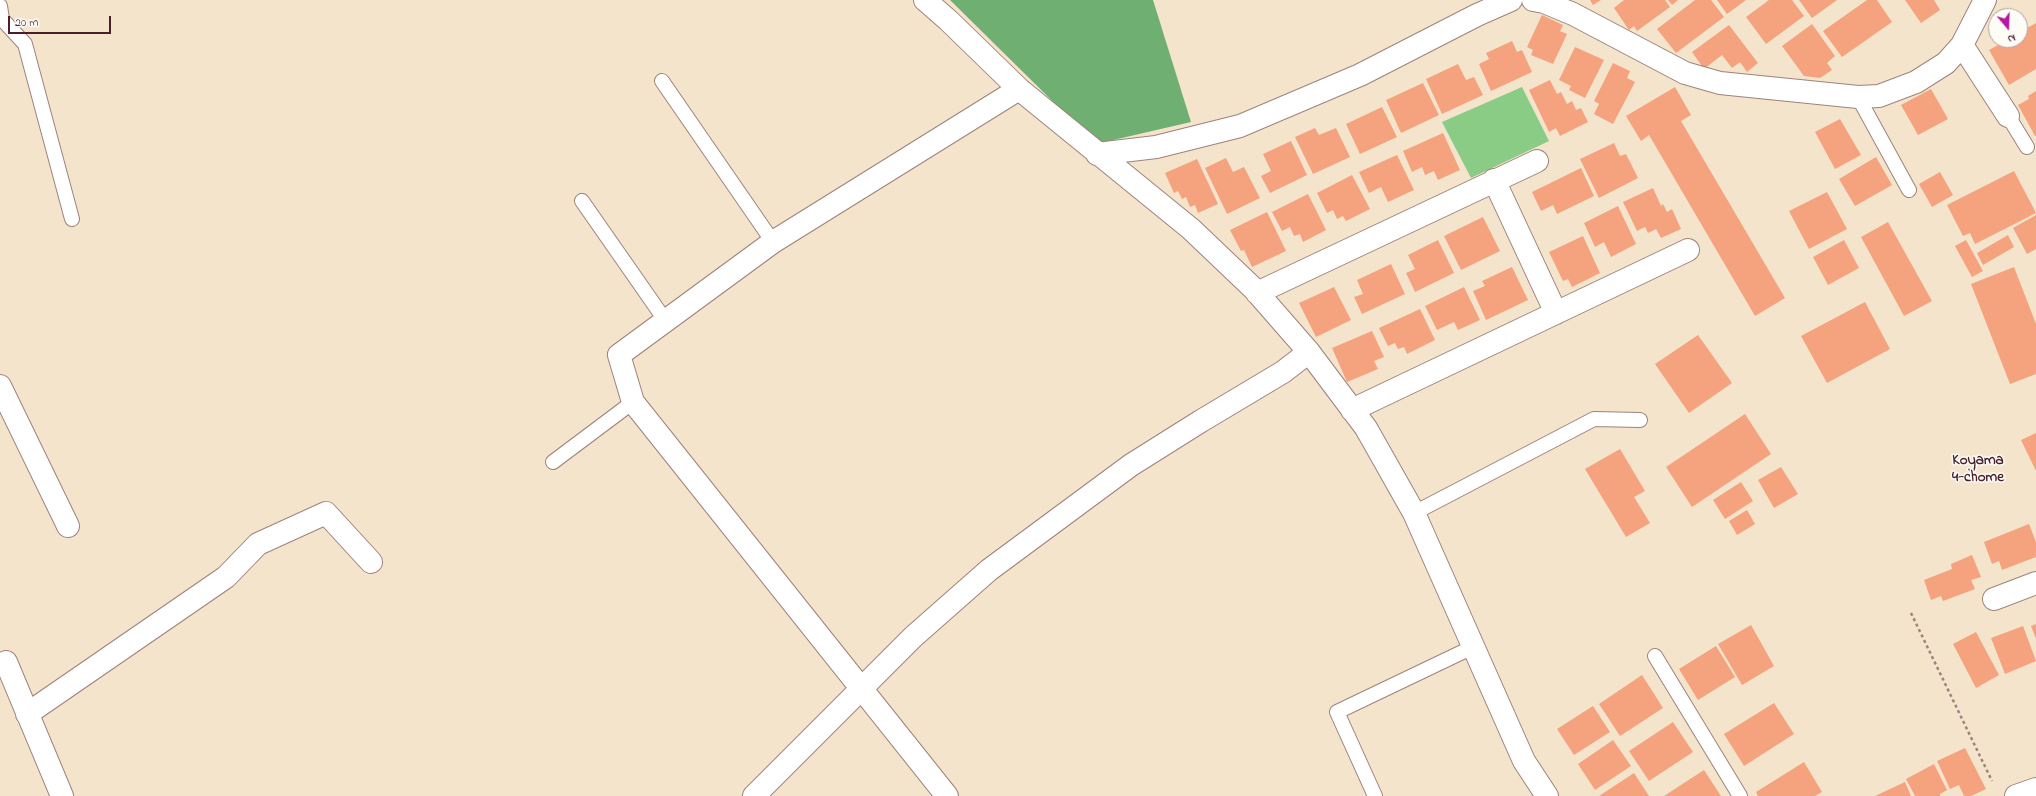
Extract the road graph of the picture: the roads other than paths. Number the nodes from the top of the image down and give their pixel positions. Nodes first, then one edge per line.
1 (925, 0) edge
2 (1511, 0) edge
3 (1533, 0) edge
4 (1985, 0) edge
5 (0, 6) edge
6 (1962, 45) junction
7 (662, 81) dead end
8 (1019, 89) junction
9 (1858, 97) junction
10 (2008, 116) joint
11 (2027, 147) dead end
12 (1097, 154) junction
13 (1538, 160) dead end
14 (1494, 180) junction
15 (1910, 190) dead end
16 (582, 201) dead end
17 (72, 219) dead end
18 (773, 242) junction
19 (1688, 250) dead end
20 (1257, 293) junction
21 (1556, 313) junction
22 (665, 320) junction
23 (1309, 352) junction
24 (0, 386) edge
25 (633, 402) junction
26 (1352, 410) junction
27 (1640, 420) dead end
28 (553, 462) dead end
29 (1414, 513) junction
30 (68, 526) dead end
31 (371, 562) dead end
32 (2036, 583) edge
33 (1994, 599) dead end
34 (1474, 646) junction
35 (1655, 656) dead end
36 (6, 662) dead end
37 (862, 690) junction
38 (27, 714) junction
39 (2036, 789) edge
40 (62, 796) edge
41 (754, 796) edge
42 (947, 796) edge
43 (1375, 796) edge
44 (1547, 796) edge
45 (1740, 796) edge
46 (2016, 796) edge

1 - 8 street
2 - 12 street
3 - 9 street
4 - 6 street
5 - 17 lane
6 - 9 street
6 - 10 street
7 - 18 lane
8 - 12 street
8 - 18 street
9 - 15 lane
10 - 11 lane
12 - 20 street
13 - 14 street
14 - 20 street
14 - 21 street
16 - 22 lane
18 - 22 street
19 - 21 street
20 - 23 street
21 - 26 street
22 - 25 street
23 - 26 street
23 - 37 street
24 - 30 street
25 - 28 lane
25 - 37 street
26 - 29 street
27 - 29 lane
29 - 34 street
31 - 38 street
32 - 33 street
34 - 43 lane
34 - 44 street
35 - 45 lane
36 - 38 street
37 - 41 street
37 - 42 street
38 - 40 street
39 - 46 street

